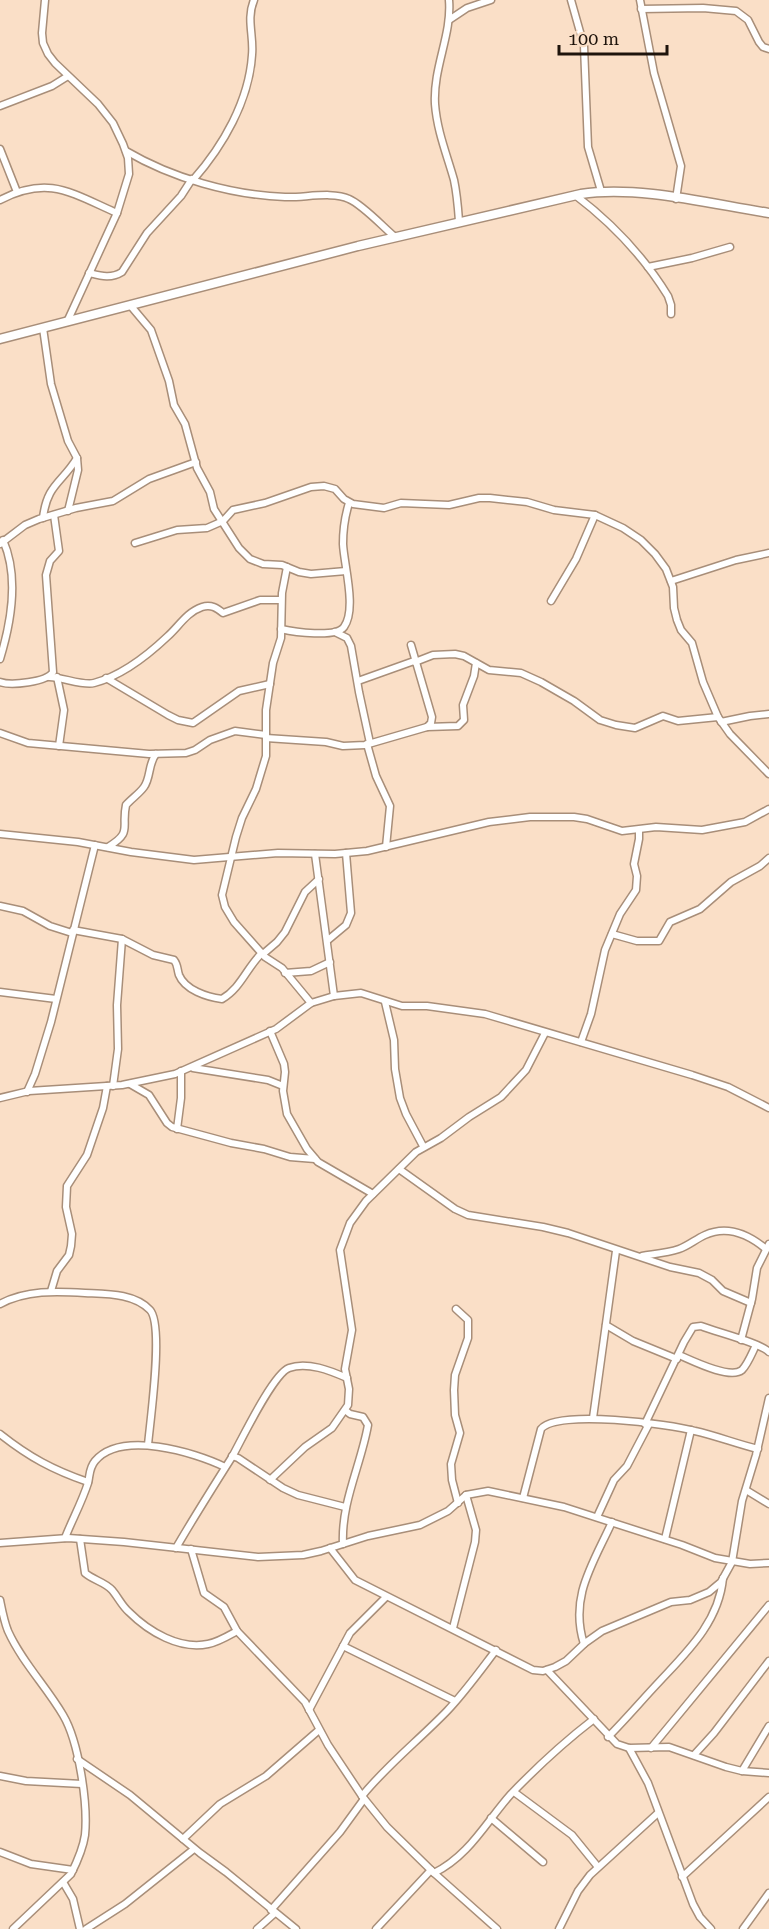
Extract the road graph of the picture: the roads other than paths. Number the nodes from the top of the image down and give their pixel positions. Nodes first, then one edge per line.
1 (45, 0) edge
2 (254, 0) edge
3 (449, 0) edge
4 (490, 0) edge
5 (571, 0) edge
6 (640, 0) edge
7 (641, 9) junction
8 (449, 20) junction
9 (769, 49) edge
10 (68, 76) junction
11 (0, 106) edge
12 (0, 149) edge
13 (125, 150) junction
14 (192, 179) junction
15 (601, 191) junction
16 (17, 192) junction
17 (575, 195) junction
18 (676, 198) junction
19 (0, 200) edge
20 (117, 213) junction
21 (769, 213) edge
22 (459, 221) junction
23 (396, 237) junction
24 (730, 246) dead end
25 (648, 267) junction
26 (89, 273) junction
27 (130, 305) junction
28 (671, 314) dead end
29 (67, 322) junction
30 (43, 328) junction
31 (0, 339) edge
32 (77, 458) junction
33 (196, 462) junction
34 (349, 503) junction
35 (68, 511) junction
36 (54, 515) junction
37 (595, 515) junction
38 (43, 518) junction
39 (222, 521) junction
40 (2, 542) edge
41 (135, 543) dead end
42 (769, 553) edge
43 (287, 567) junction
44 (346, 571) junction
45 (671, 581) junction
46 (281, 600) junction
47 (551, 601) dead end
48 (281, 629) junction
49 (335, 632) junction
50 (411, 645) dead end
51 (0, 659) edge
52 (414, 661) junction
53 (476, 663) junction
54 (49, 677) junction
55 (57, 677) junction
56 (106, 678) junction
57 (358, 681) junction
58 (270, 684) junction
59 (0, 685) edge
60 (769, 714) edge
61 (720, 719) junction
62 (427, 727) junction
63 (0, 733) edge
64 (266, 737) junction
65 (369, 744) junction
66 (60, 746) junction
67 (156, 754) junction
68 (769, 774) edge
69 (769, 809) edge
70 (639, 830) junction
71 (0, 834) edge
72 (95, 845) junction
73 (108, 847) junction
74 (386, 847) junction
75 (346, 853) junction
76 (315, 854) junction
77 (231, 857) junction
78 (769, 858) edge
79 (319, 879) junction
80 (0, 906) edge
81 (73, 932) junction
82 (612, 934) junction
83 (122, 939) junction
84 (327, 940) junction
85 (262, 954) junction
86 (330, 962) junction
87 (285, 973) junction
88 (0, 992) edge
89 (334, 996) junction
90 (56, 999) junction
91 (385, 1002) junction
92 (311, 1003) junction
93 (270, 1031) junction
94 (545, 1033) junction
95 (581, 1042) junction
96 (190, 1068) junction
97 (181, 1071) junction
98 (130, 1083) junction
99 (110, 1086) junction
100 (283, 1086) junction
101 (27, 1092) junction
102 (0, 1098) edge
103 (769, 1108) edge
104 (177, 1129) junction
105 (423, 1146) junction
106 (315, 1159) junction
107 (399, 1169) junction
108 (373, 1194) junction
109 (767, 1247) edge
110 (616, 1251) junction
111 (637, 1257) junction
112 (51, 1292) junction
113 (751, 1303) junction
114 (0, 1304) edge
115 (456, 1309) dead end
116 (606, 1325) junction
117 (741, 1340) junction
118 (756, 1344) junction
119 (769, 1352) edge
120 (678, 1357) junction
121 (347, 1378) junction
122 (769, 1398) edge
123 (345, 1410) junction
124 (593, 1418) junction
125 (647, 1424) junction
126 (766, 1429) edge
127 (692, 1430) junction
128 (0, 1434) edge
129 (148, 1445) junction
130 (758, 1449) junction
131 (232, 1456) junction
132 (225, 1467) junction
133 (270, 1480) junction
134 (88, 1482) junction
135 (746, 1490) junction
136 (466, 1495) junction
137 (523, 1498) junction
138 (458, 1503) junction
139 (769, 1504) edge
140 (345, 1507) junction
141 (597, 1517) junction
142 (612, 1522) junction
143 (65, 1538) junction
144 (80, 1539) junction
145 (665, 1539) junction
146 (0, 1543) edge
147 (343, 1544) junction
148 (176, 1548) junction
149 (330, 1548) junction
150 (191, 1550) junction
151 (732, 1562) junction
152 (769, 1563) edge
153 (723, 1578) junction
154 (386, 1597) junction
155 (0, 1600) edge
156 (769, 1605) edge
157 (453, 1628) junction
158 (237, 1631) junction
159 (584, 1644) junction
160 (343, 1646) junction
161 (496, 1650) junction
162 (769, 1661) edge
163 (547, 1670) junction
164 (455, 1701) junction
165 (309, 1710) junction
166 (594, 1719) junction
167 (769, 1726) edge
168 (319, 1730) junction
169 (608, 1737) junction
170 (629, 1748) junction
171 (651, 1748) junction
172 (694, 1755) junction
173 (77, 1759) junction
174 (742, 1771) junction
175 (769, 1773) edge
176 (0, 1776) edge
177 (82, 1784) junction
178 (514, 1792) junction
179 (769, 1797) edge
180 (363, 1798) junction
181 (658, 1813) junction
182 (491, 1818) junction
183 (183, 1839) junction
184 (195, 1849) junction
185 (0, 1852) edge
186 (543, 1862) dead end
187 (598, 1867) junction
188 (73, 1870) junction
189 (432, 1871) junction
190 (682, 1877) junction
191 (63, 1882) junction
192 (769, 1893) edge
193 (273, 1911) junction
194 (13, 1929) edge
195 (80, 1929) edge
196 (86, 1929) edge
197 (257, 1929) edge
198 (296, 1929) edge
199 (376, 1929) edge
200 (497, 1929) edge
201 (559, 1929) edge
202 (711, 1929) edge
203 (742, 1929) edge

1 - 10 street
2 - 14 street
3 - 8 street
4 - 8 street
5 - 15 street
6 - 7 street
7 - 9 street
7 - 18 street
8 - 22 street
10 - 11 street
10 - 13 street
12 - 16 street
13 - 14 street
13 - 20 street
14 - 23 street
14 - 26 street
15 - 17 street
15 - 18 street
16 - 19 street
16 - 20 street
17 - 22 street
17 - 25 street
18 - 21 street
20 - 26 street
22 - 23 street
23 - 27 street
24 - 25 street
25 - 28 street
26 - 29 street
27 - 29 street
27 - 33 street
29 - 30 street
30 - 31 street
30 - 32 street
32 - 35 street
32 - 38 street
33 - 35 street
33 - 39 street
34 - 37 street
34 - 39 street
34 - 44 street
35 - 36 street
36 - 38 street
36 - 54 street
37 - 45 street
37 - 47 street
38 - 40 street
39 - 41 street
39 - 43 street
40 - 51 street
42 - 45 street
43 - 44 street
43 - 46 street
44 - 49 street
45 - 61 street
46 - 48 street
46 - 56 street
48 - 49 street
48 - 58 street
49 - 57 street
50 - 52 street
52 - 53 street
52 - 57 street
52 - 62 street
53 - 61 street
53 - 62 street
54 - 55 street
54 - 59 street
55 - 56 street
55 - 66 street
56 - 58 street
57 - 65 street
58 - 64 street
60 - 61 street
61 - 68 street
62 - 65 street
63 - 66 street
64 - 65 street
64 - 67 street
64 - 77 street
65 - 74 street
66 - 67 street
67 - 73 street
69 - 70 street
70 - 74 street
70 - 82 street
71 - 72 street
72 - 73 street
72 - 81 street
73 - 77 street
74 - 75 street
75 - 76 street
75 - 84 street
76 - 77 street
76 - 79 street
77 - 85 street
78 - 82 street
79 - 84 street
79 - 85 street
80 - 81 street
81 - 83 street
81 - 90 street
82 - 95 street
83 - 85 street
83 - 99 street
84 - 86 street
85 - 87 street
86 - 87 street
86 - 89 street
87 - 92 street
88 - 90 street
89 - 91 street
89 - 92 street
90 - 101 street
91 - 94 street
91 - 105 street
92 - 93 street
93 - 96 street
93 - 100 street
94 - 95 street
94 - 105 street
95 - 103 street
96 - 97 street
96 - 100 street
97 - 98 street
97 - 104 street
98 - 99 street
98 - 104 street
99 - 101 street
99 - 112 street
100 - 106 street
101 - 102 street
104 - 106 street
105 - 107 street
106 - 108 street
107 - 108 street
107 - 110 street
108 - 121 street
109 - 111 street
109 - 113 street
110 - 111 street
110 - 116 street
111 - 113 street
112 - 114 street
112 - 129 street
113 - 117 street
115 - 138 street
116 - 120 street
116 - 124 street
117 - 118 street
117 - 120 street
118 - 119 street
118 - 120 street
120 - 125 street
121 - 123 street
121 - 131 street
122 - 126 street
123 - 133 street
123 - 140 street
124 - 125 street
124 - 137 street
125 - 127 street
125 - 141 street
126 - 130 street
127 - 130 street
127 - 145 street
128 - 134 street
129 - 132 street
129 - 134 street
130 - 135 street
131 - 132 street
131 - 133 street
132 - 148 street
133 - 140 street
134 - 143 street
135 - 139 street
135 - 151 street
136 - 137 street
136 - 138 street
136 - 157 street
137 - 141 street
138 - 147 street
140 - 147 street
141 - 142 street
142 - 145 street
142 - 159 street
143 - 144 street
143 - 146 street
144 - 148 street
144 - 158 street
145 - 151 street
147 - 149 street
148 - 150 street
149 - 150 street
149 - 154 street
150 - 158 street
151 - 152 street
151 - 153 street
153 - 159 street
153 - 169 street
154 - 157 street
154 - 160 street
155 - 173 street
156 - 171 street
157 - 161 street
158 - 165 street
159 - 163 street
160 - 164 street
160 - 165 street
161 - 163 street
161 - 164 street
162 - 172 street
163 - 166 street
164 - 180 street
165 - 168 street
166 - 169 street
166 - 178 street
167 - 174 street
168 - 180 street
168 - 183 street
169 - 170 street
170 - 171 street
170 - 181 street
171 - 172 street
172 - 174 street
173 - 177 street
173 - 183 street
174 - 175 street
176 - 177 street
177 - 188 street
178 - 182 street
178 - 187 street
179 - 190 street
180 - 189 street
180 - 193 street
181 - 187 street
181 - 190 street
182 - 186 street
182 - 189 street
183 - 184 street
184 - 193 street
184 - 196 street
185 - 188 street
187 - 201 street
188 - 191 street
189 - 199 street
189 - 200 street
190 - 202 street
191 - 194 street
191 - 195 street
192 - 203 street
193 - 197 street
193 - 198 street

